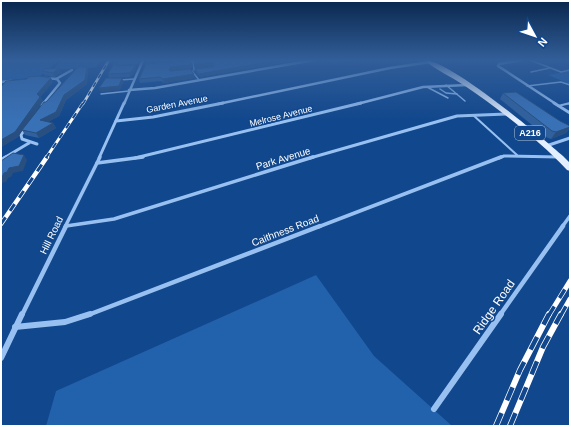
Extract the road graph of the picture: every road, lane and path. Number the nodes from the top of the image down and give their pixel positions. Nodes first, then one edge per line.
1 (57, 80) edge
2 (134, 80) edge
3 (199, 80) edge
4 (332, 80) edge
5 (461, 80) edge
6 (518, 80) edge
7 (13, 81) edge
8 (1, 82) edge
9 (468, 84) junction
10 (570, 85) edge
11 (446, 86) junction
12 (527, 86) junction
13 (427, 87) junction
14 (440, 89) dead end
15 (129, 91) junction
16 (101, 94) edge
17 (457, 94) junction
18 (448, 98) dead end
19 (465, 101) dead end
20 (570, 103) edge
21 (558, 106) junction
22 (38, 111) edge
23 (570, 113) edge
24 (506, 114) junction
25 (473, 115) junction
26 (116, 120) junction
27 (30, 122) edge
28 (570, 138) edge
29 (29, 142) junction
30 (36, 144) dead end
31 (546, 146) junction
32 (517, 155) junction
33 (561, 158) junction
34 (1, 160) edge
35 (97, 163) junction
36 (570, 168) edge
37 (570, 216) edge
38 (66, 226) junction
39 (16, 327) junction
40 (1, 358) edge
41 (434, 409) dead end

1 - 22 street
2 - 15 street, Hill Road
3 - 15 street
4 - 26 street, Garden Avenue
5 - 9 main road, A216
6 - 12 street
7 - 8 street
9 - 11 street, Melrose Avenue
9 - 24 main road, A216
10 - 12 lane
11 - 13 street, Melrose Avenue
11 - 17 lane
12 - 21 street
13 - 18 lane
13 - 35 street, Melrose Avenue
14 - 17 lane
15 - 16 lane
15 - 26 street, Hill Road
17 - 19 lane
20 - 21 lane
21 - 23 street
24 - 25 street, Park Avenue
24 - 31 main road, A216
25 - 32 lane
25 - 38 street, Park Avenue
26 - 35 street, Hill Road
27 - 29 street
28 - 31 street
29 - 30 street
29 - 34 street
31 - 33 main road, A216
32 - 33 street, Caithness Road
32 - 39 street, Caithness Road
33 - 36 main road, A216
35 - 38 street, Hill Road
37 - 41 street, Ridge Road
38 - 39 street, Hill Road
39 - 40 street, Hill Road

